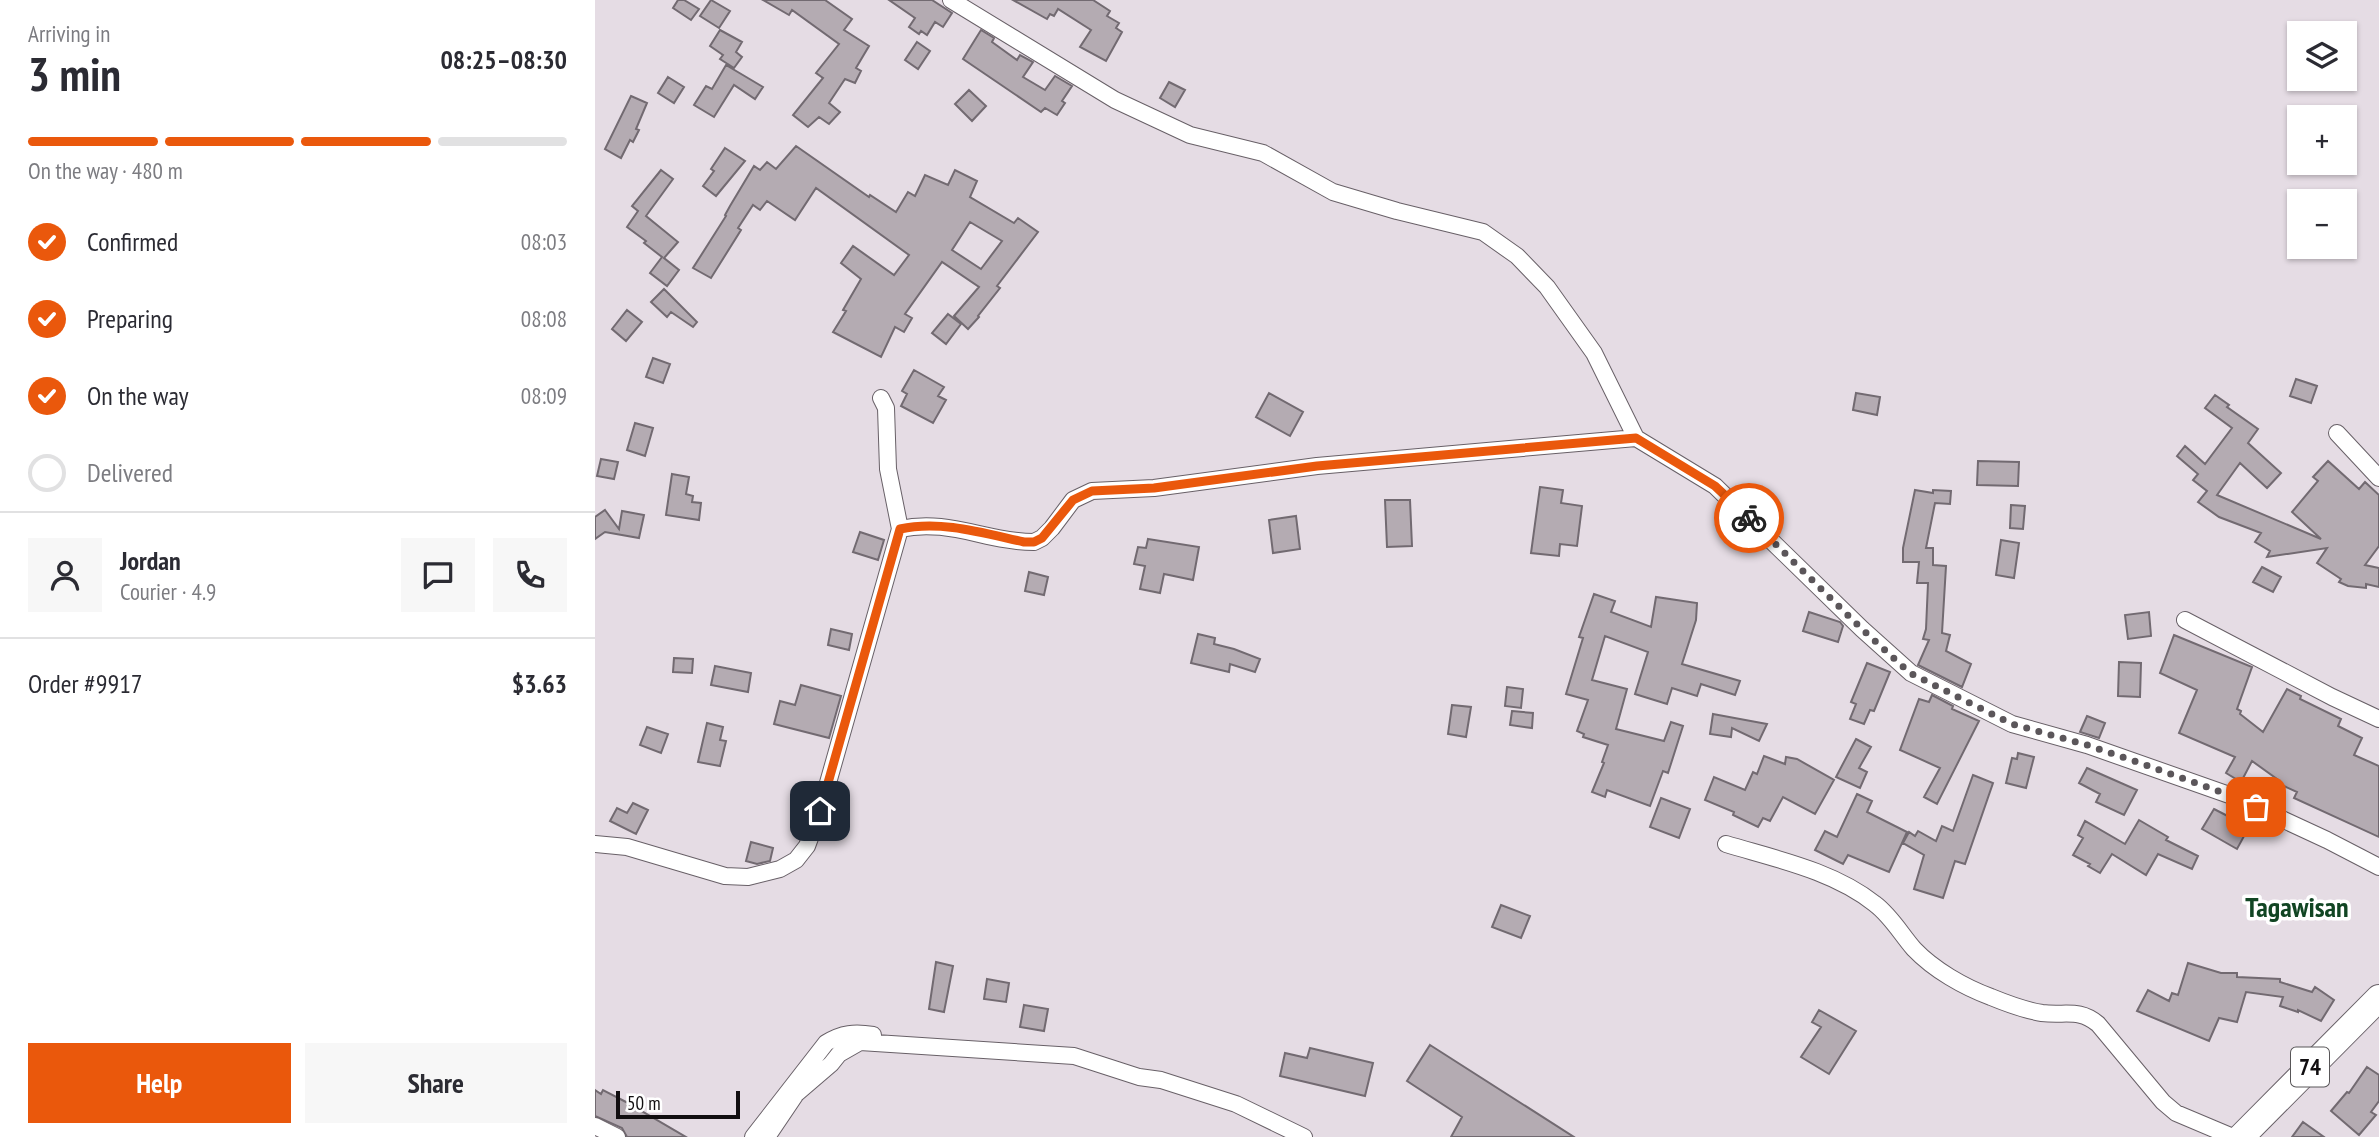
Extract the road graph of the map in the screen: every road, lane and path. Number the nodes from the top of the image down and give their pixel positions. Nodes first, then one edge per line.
1 (951, 0) edge
2 (881, 398) dead end
3 (2337, 433) dead end
4 (1636, 438) junction
5 (2379, 478) edge
6 (900, 529) junction
7 (2185, 620) dead end
8 (2379, 719) edge
9 (595, 844) edge
10 (1727, 844) dead end
11 (2379, 867) edge
12 (2379, 998) edge
13 (898, 1045) junction
14 (595, 1126) edge
15 (617, 1137) edge
16 (753, 1137) edge
17 (767, 1137) edge
18 (1304, 1137) edge
19 (2233, 1137) edge
20 (2241, 1137) edge

1 - 4 street
2 - 6 street
3 - 5 street
4 - 6 street
4 - 11 street
6 - 9 street
7 - 8 street
10 - 19 street
12 - 20 highway, 74
13 - 16 street
13 - 17 street
13 - 18 street
14 - 15 street

